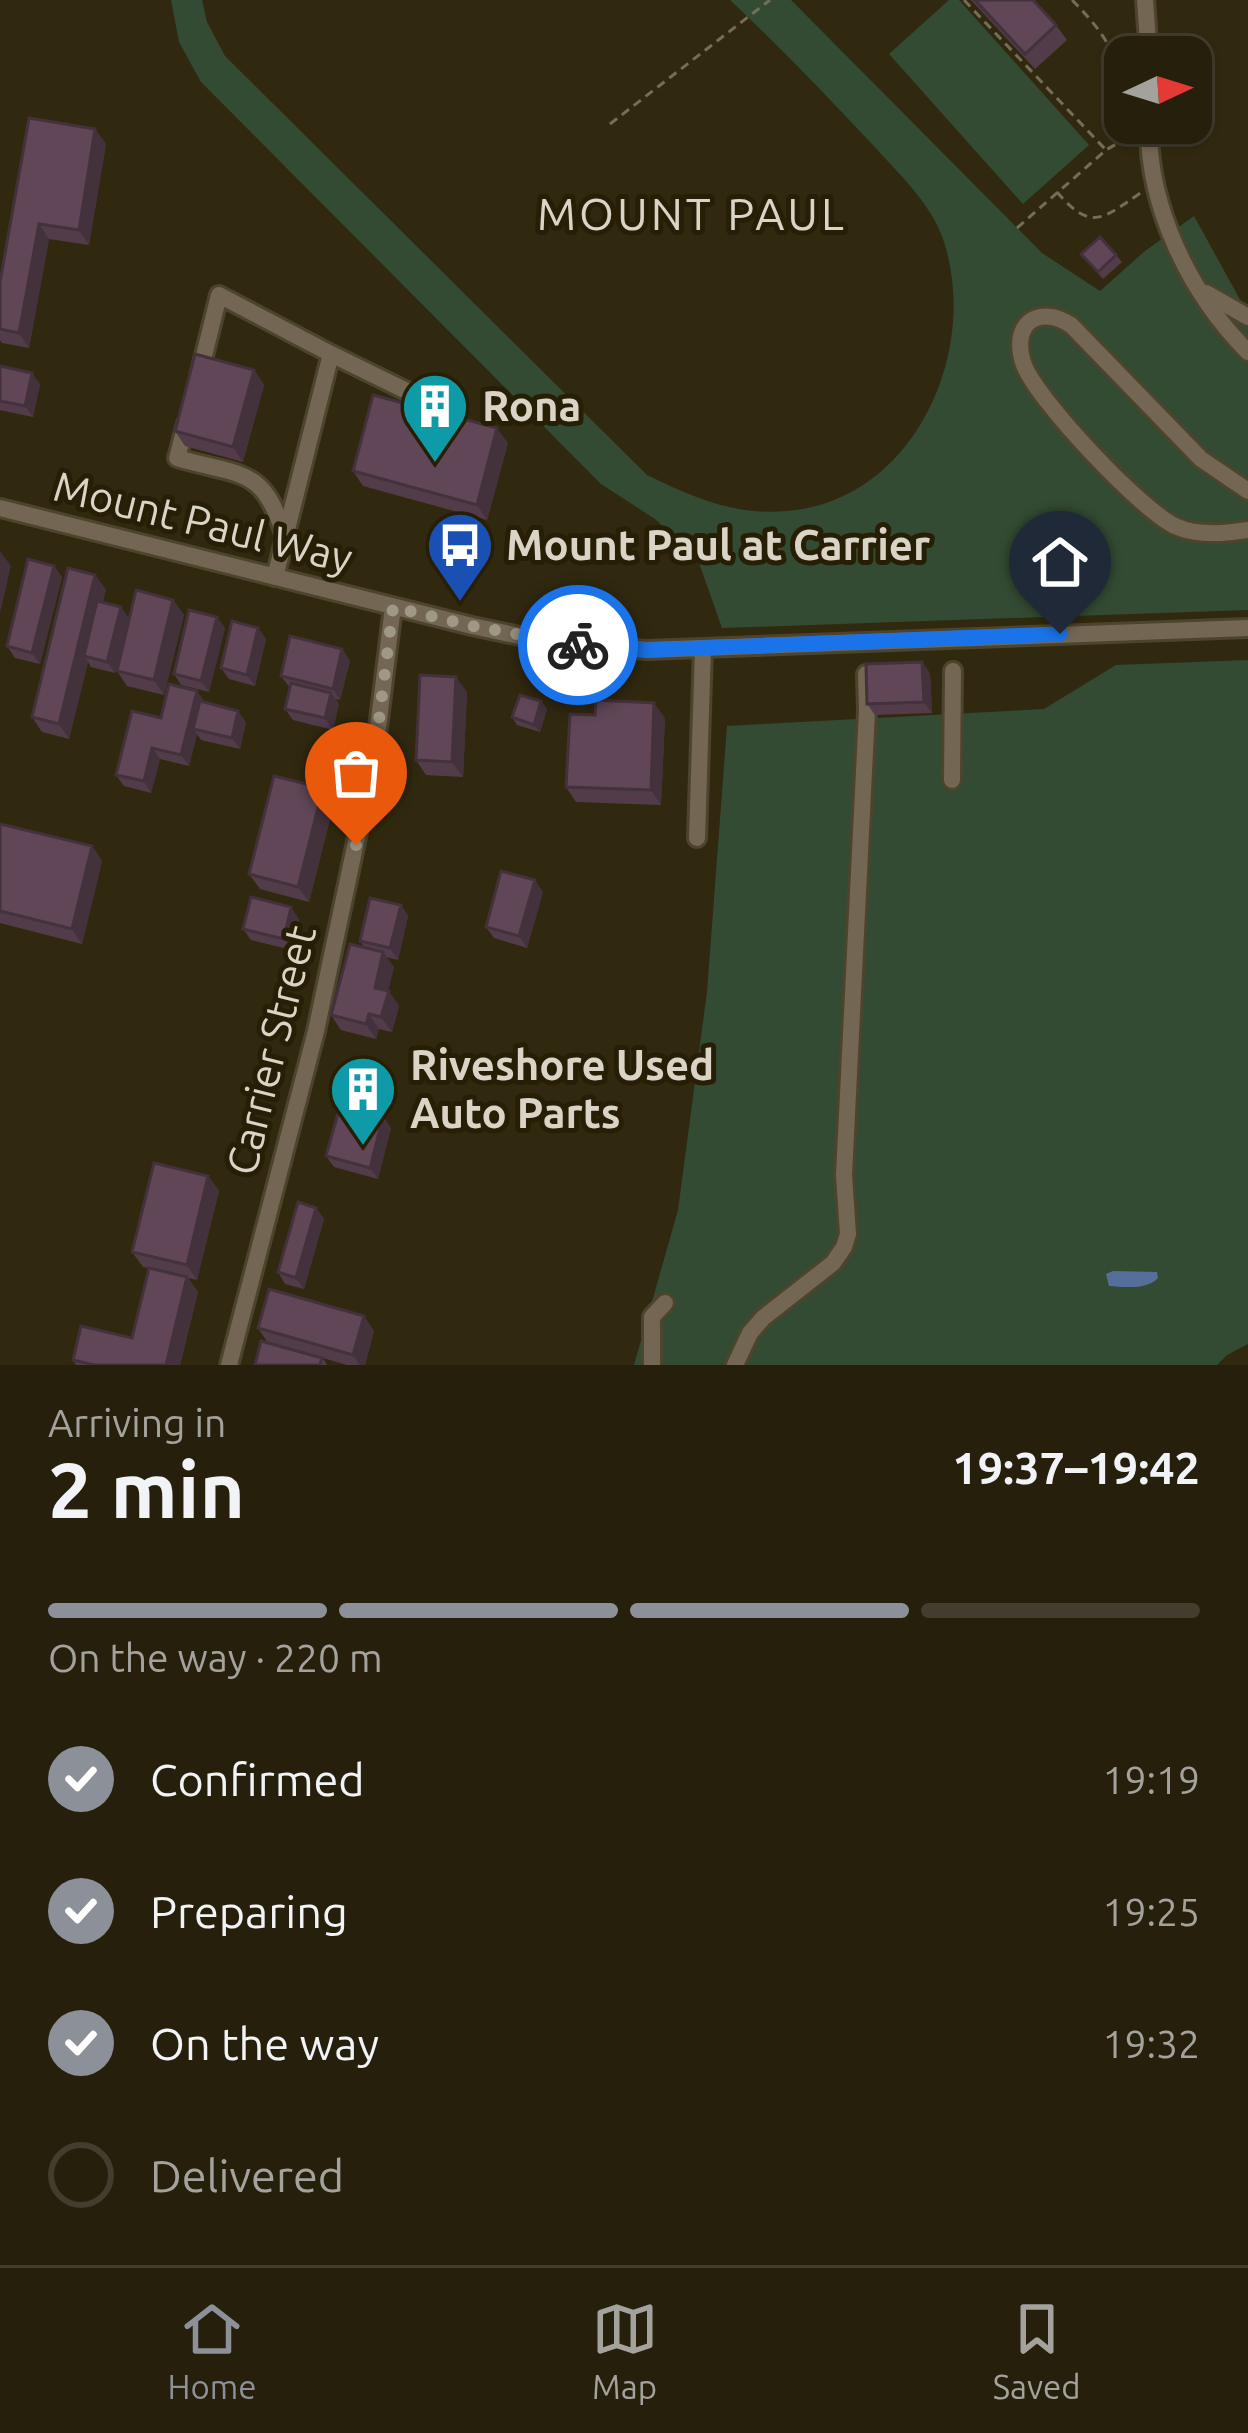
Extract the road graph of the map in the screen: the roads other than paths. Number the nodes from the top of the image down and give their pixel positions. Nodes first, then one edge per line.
1 (1144, 0) edge
2 (1147, 36) edge
3 (1150, 144) edge
4 (1200, 289) junction
5 (1248, 316) edge
6 (1248, 352) edge
7 (331, 354) junction
8 (427, 401) dead end
9 (1248, 491) edge
10 (0, 508) edge
11 (1248, 530) edge
12 (285, 537) junction
13 (275, 577) junction
14 (393, 607) junction
15 (1248, 628) edge
16 (703, 648) junction
17 (953, 671) dead end
18 (866, 674) edge
19 (952, 780) dead end
20 (697, 838) dead end
21 (665, 1303) dead end
22 (229, 1365) edge
23 (652, 1365) edge
24 (735, 1365) edge

1 - 2 street
3 - 4 street
4 - 5 street
4 - 6 street
7 - 8 street
7 - 12 street
7 - 12 street
9 - 11 street
10 - 13 street, Mount Paul Way
12 - 13 street
13 - 14 street, Mount Paul Way
14 - 16 street, Mount Paul Way
14 - 22 street, Carrier Street
15 - 16 street, Mount Paul Way
16 - 20 street
17 - 19 street
18 - 24 street
21 - 23 street

